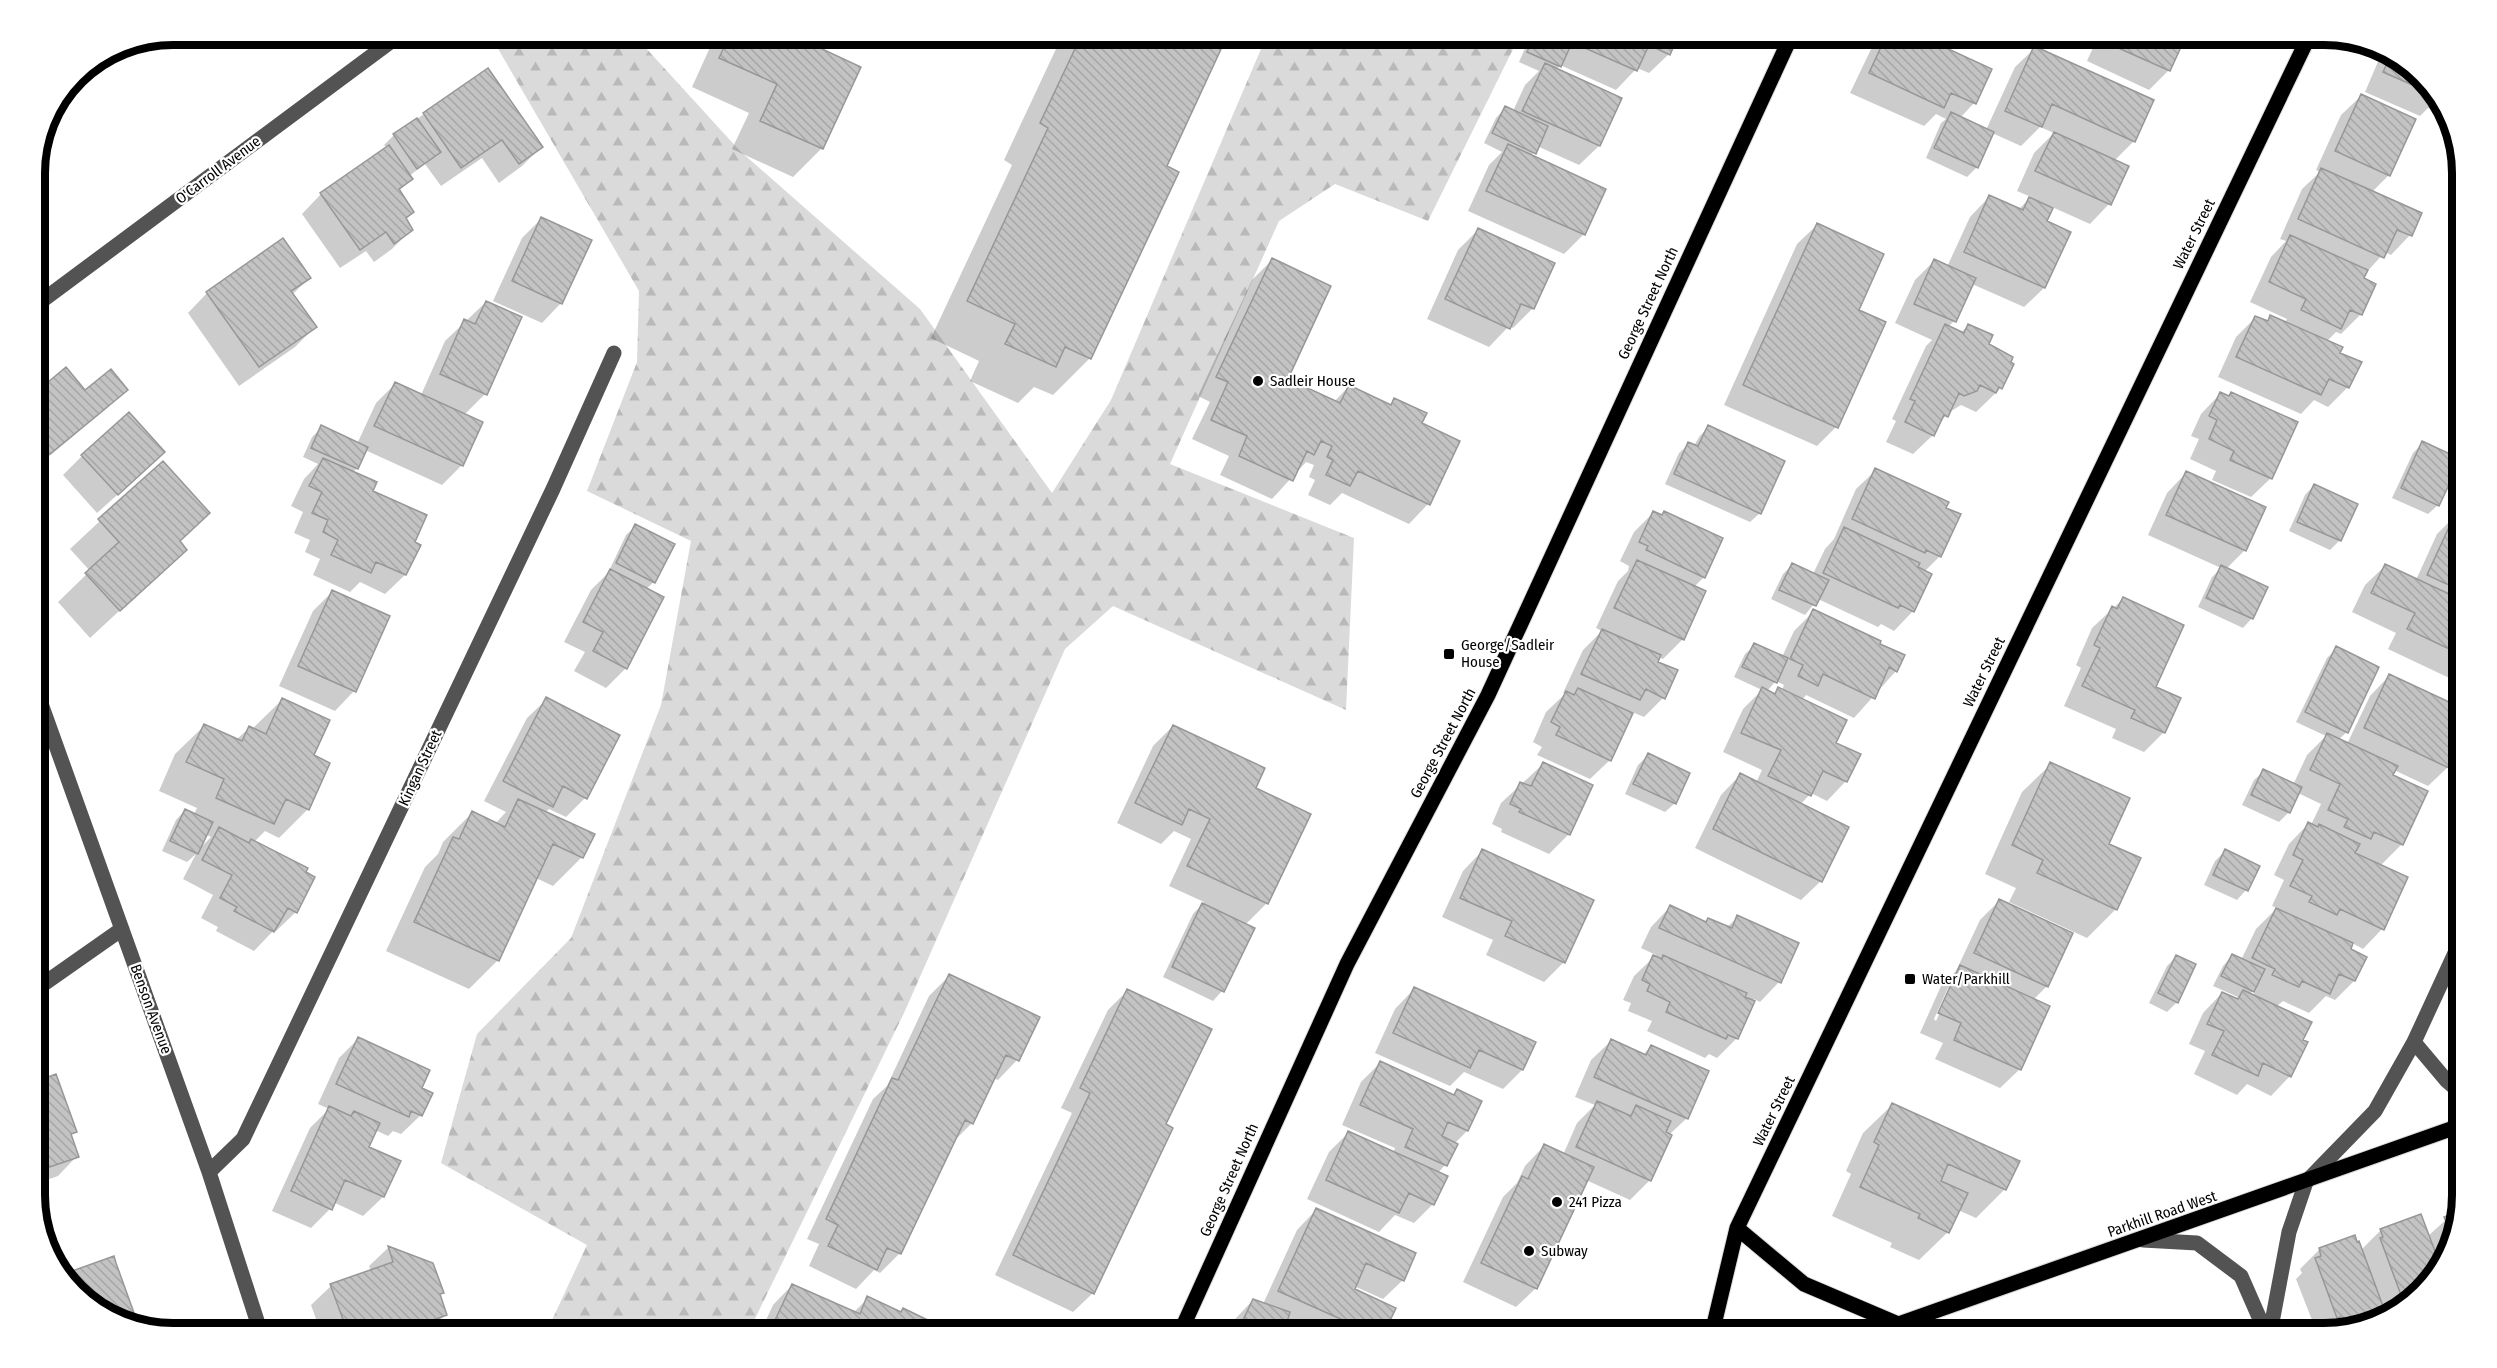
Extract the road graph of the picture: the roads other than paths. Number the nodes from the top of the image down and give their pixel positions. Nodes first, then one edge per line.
1 (386, 45) edge
2 (1787, 45) edge
3 (2305, 45) edge
4 (45, 299) edge
5 (614, 353) dead end
6 (45, 715) edge
7 (122, 929) junction
8 (2452, 960) edge
9 (45, 983) edge
10 (2414, 1042) junction
11 (2452, 1085) edge
12 (2452, 1129) edge
13 (209, 1172) junction
14 (2306, 1182) junction
15 (1737, 1228) junction
16 (2143, 1240) junction
17 (257, 1323) edge
18 (1184, 1323) edge
19 (1713, 1323) edge
20 (1896, 1323) edge
21 (1901, 1323) edge
22 (2261, 1323) edge
23 (2272, 1323) edge

1 - 4 street, O'Carroll Avenue
2 - 18 main road, George Street North
3 - 15 main road, Water Street
5 - 13 street, Kingan Street
6 - 7 street, Benson Avenue
7 - 9 street
7 - 13 street, Benson Avenue
8 - 10 street
10 - 11 street
10 - 14 street
12 - 14 main road, Parkhill Road West
13 - 17 street, Benson Avenue
14 - 16 main road, Parkhill Road West
14 - 23 street
15 - 19 main road, Water Street
15 - 20 main road
16 - 21 main road, Parkhill Road West
16 - 22 street

